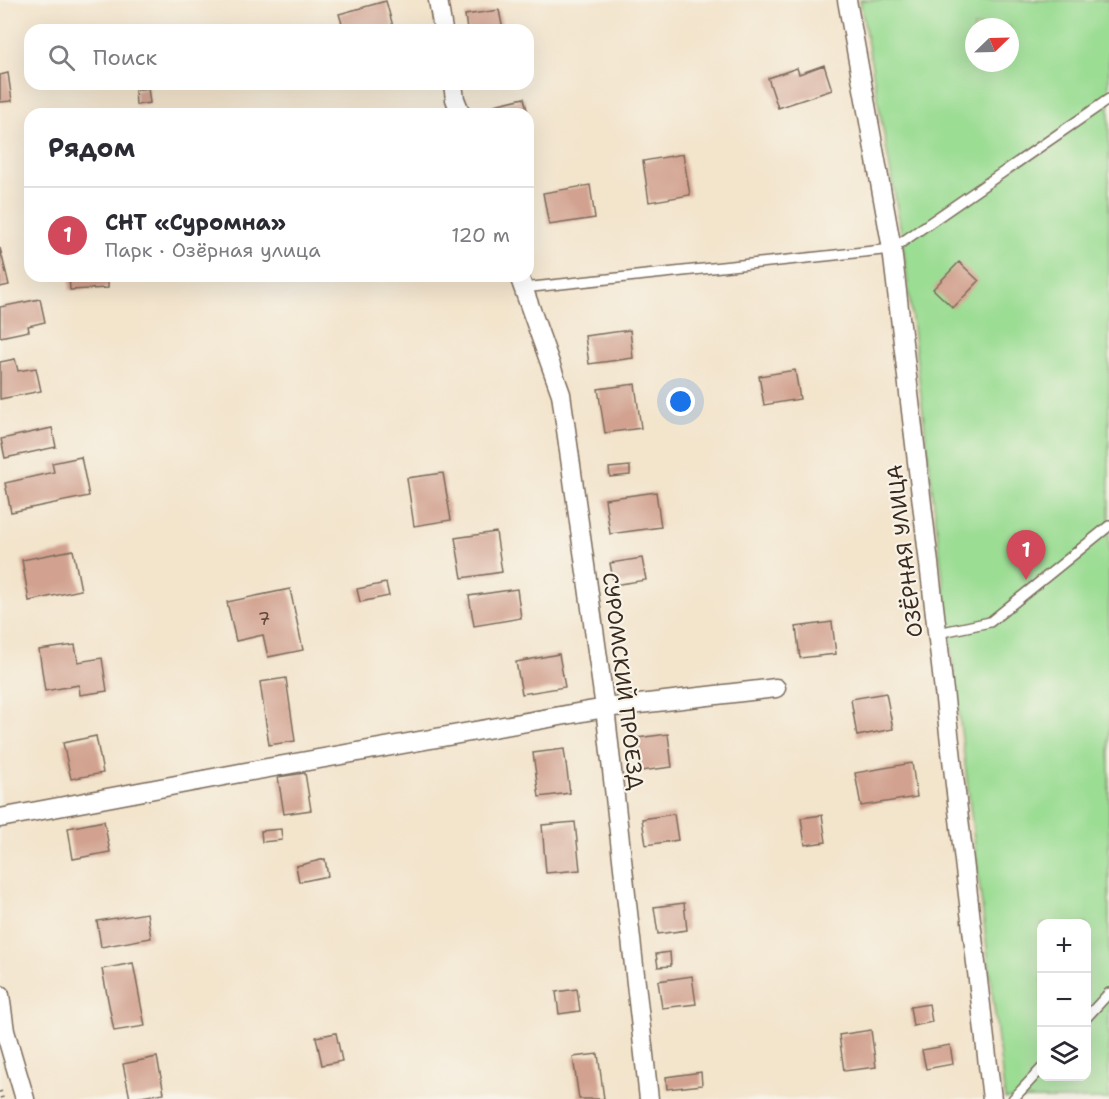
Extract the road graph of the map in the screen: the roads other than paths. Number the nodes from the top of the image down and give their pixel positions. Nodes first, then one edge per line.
1 (438, 0) edge
2 (847, 0) edge
3 (443, 24) edge
4 (454, 90) edge
5 (1109, 99) edge
6 (459, 108) edge
7 (892, 249) junction
8 (534, 281) edge
9 (521, 282) edge
10 (1109, 526) edge
11 (938, 633) junction
12 (776, 688) dead end
13 (605, 708) junction
14 (0, 818) edge
15 (1109, 993) edge
16 (0, 995) edge
17 (1091, 1013) edge
18 (2, 1031) edge
19 (1037, 1072) edge
20 (25, 1099) edge
21 (649, 1099) edge
22 (992, 1099) edge
23 (1013, 1099) edge

1 - 3 street
2 - 7 street, ОЗЁРНАЯ УЛИЦА
4 - 6 street
5 - 7 lane
7 - 8 lane
7 - 11 street, ОЗЁРНАЯ УЛИЦА
9 - 13 street, СУРОМСКИЙ ПРОЕЗД
10 - 11 lane
11 - 22 street, ОЗЁРНАЯ УЛИЦА
12 - 13 street
13 - 14 street
13 - 21 street, СУРОМСКИЙ ПРОЕЗД
15 - 17 lane
16 - 18 street
18 - 20 street
19 - 23 lane

